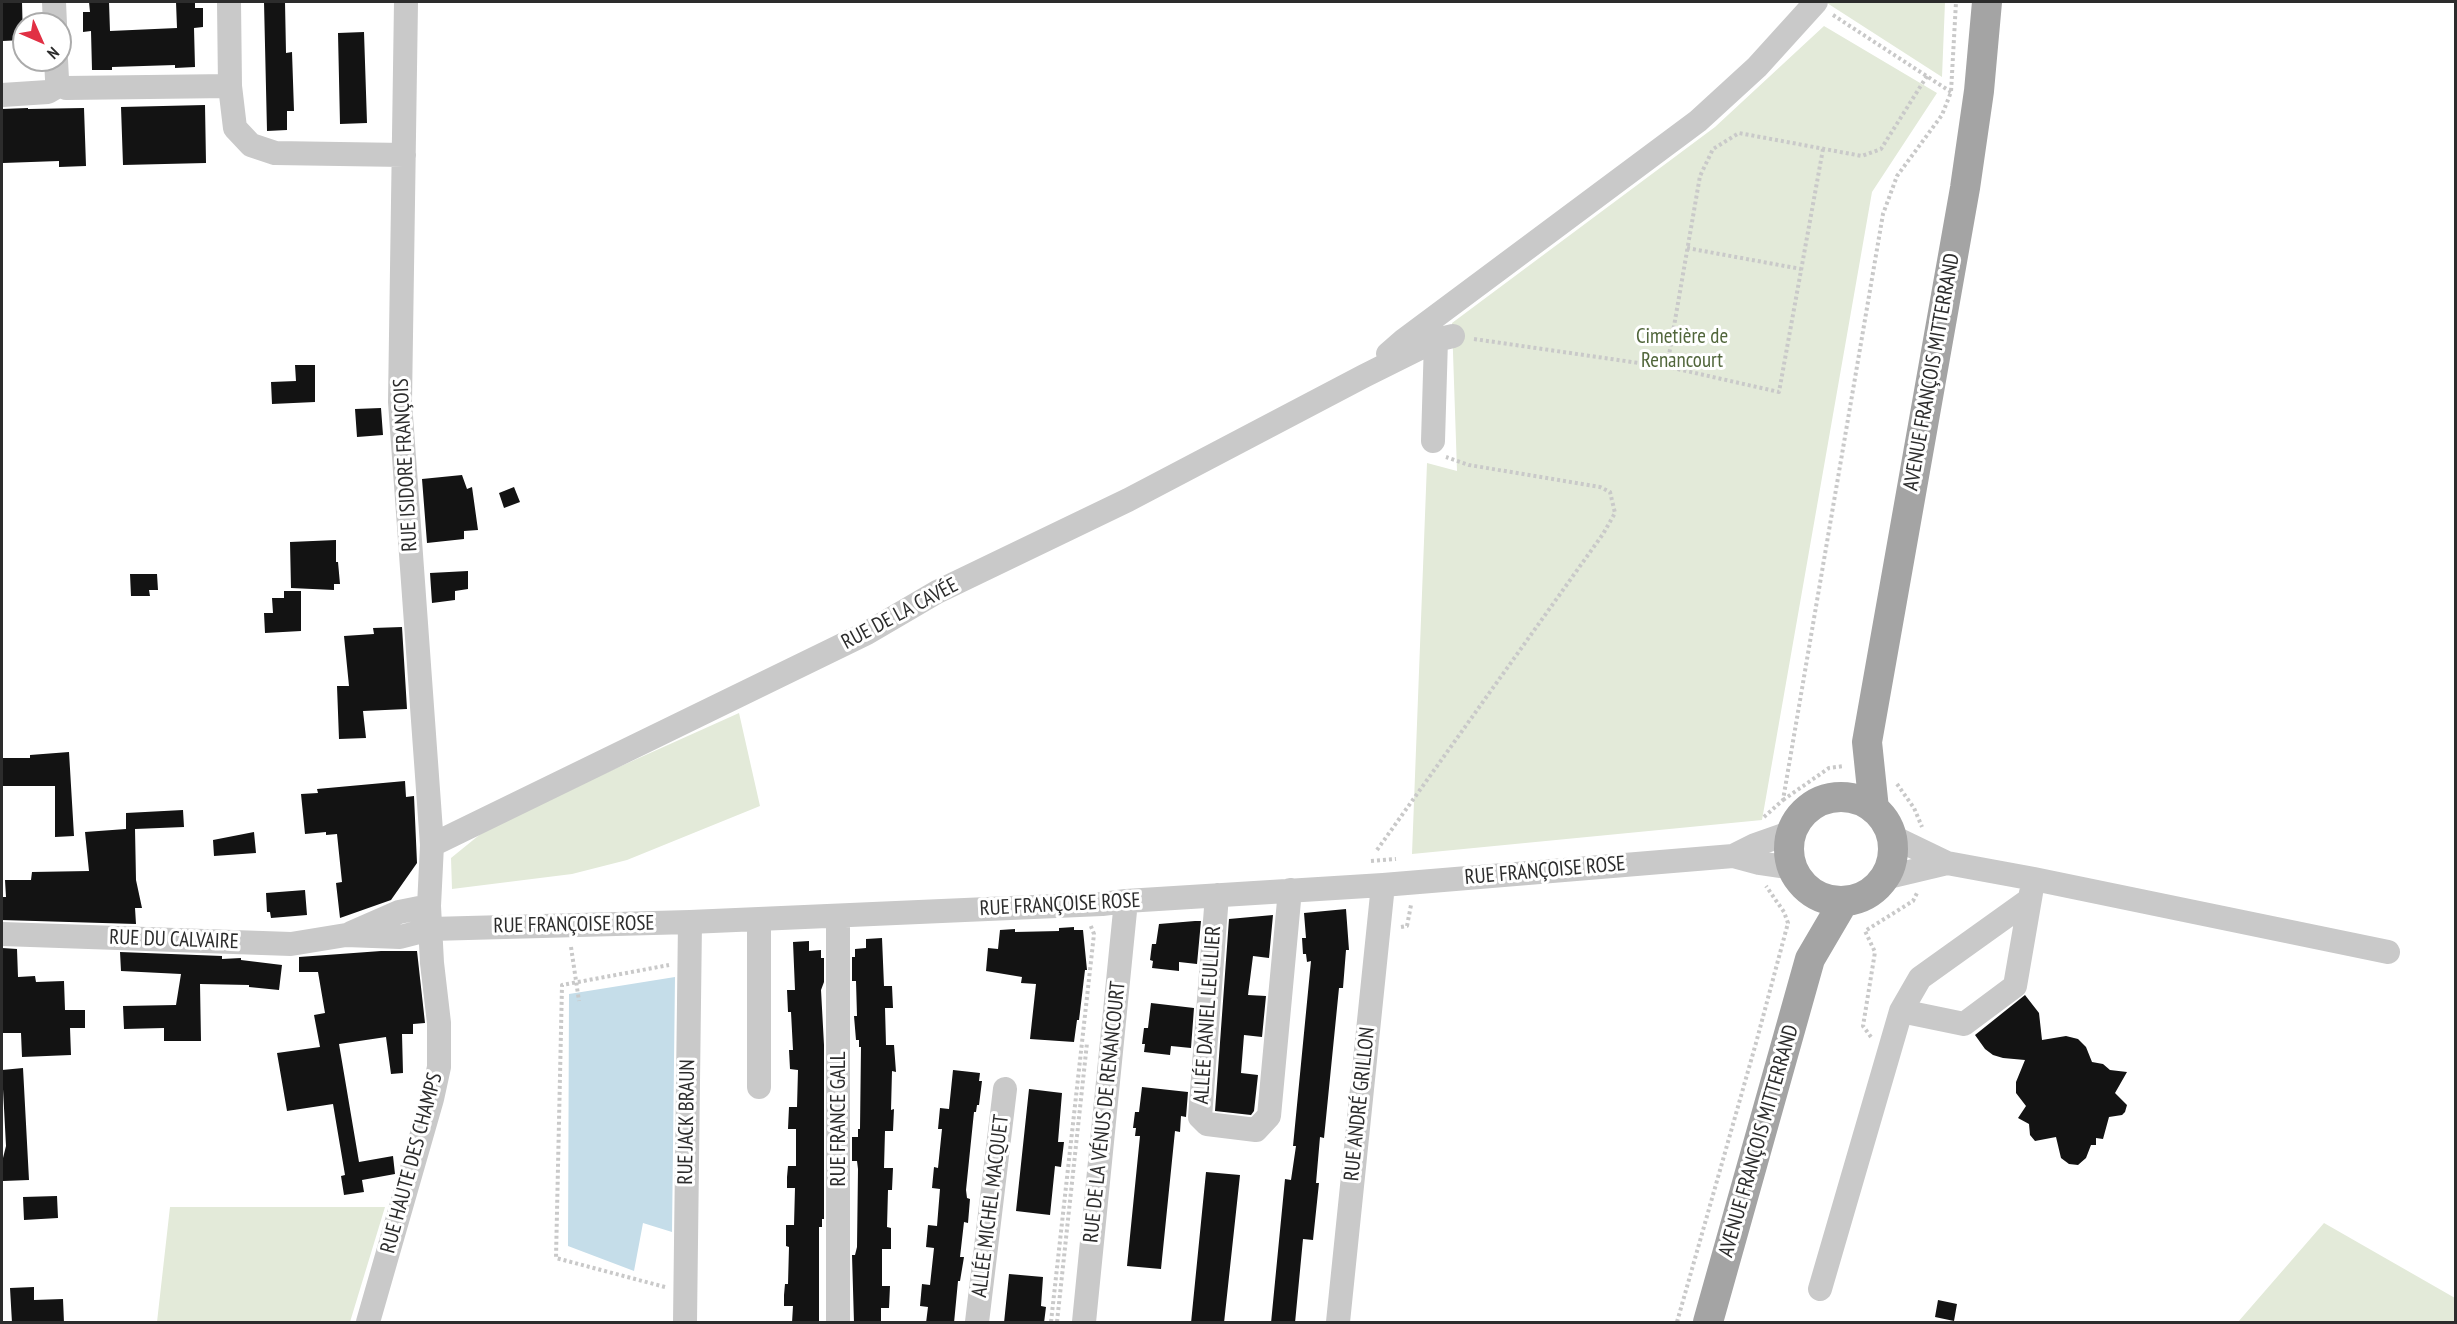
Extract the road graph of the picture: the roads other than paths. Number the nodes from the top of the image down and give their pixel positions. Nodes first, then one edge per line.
1 (229, 2) edge
2 (406, 2) edge
3 (1987, 2) edge
4 (1815, 3) edge
5 (57, 72) edge
6 (60, 85) junction
7 (230, 86) junction
8 (2, 95) edge
9 (404, 155) junction
10 (1364, 376) junction
11 (1433, 441) road end
12 (1867, 742) junction
13 (1836, 797) junction
14 (1874, 809) junction
15 (1792, 832) junction
16 (1891, 836) junction
17 (432, 845) junction
18 (1733, 856) junction
19 (1947, 863) junction
20 (1799, 878) junction
21 (1884, 878) junction
22 (1383, 885) junction
23 (2032, 889) junction
24 (1290, 890) junction
25 (1216, 895) junction
26 (1844, 900) junction
27 (1126, 901) junction
28 (838, 916) junction
29 (430, 917) junction
30 (759, 919) junction
31 (690, 922) junction
32 (2, 934) edge
33 (2388, 952) dead end
34 (1810, 959) junction
35 (1901, 1011) junction
36 (759, 1087) dead end
37 (1005, 1089) dead end
38 (1820, 1289) dead end
39 (368, 1323) edge
40 (685, 1323) edge
41 (838, 1323) edge
42 (977, 1323) edge
43 (1084, 1323) edge
44 (1338, 1323) edge
45 (1708, 1323) edge

1 - 7 street
2 - 9 street, RUE ISIDORE FRANÇOIS
3 - 12 main road, AVENUE FRANÇOIS MITTERRAND
4 - 10 street
5 - 6 street
6 - 7 street
6 - 8 street
7 - 9 street
9 - 17 street, RUE ISIDORE FRANÇOIS
10 - 11 street
10 - 17 street, RUE DE LA CAVÉE
12 - 13 main road, AVENUE FRANÇOIS MITTERRAND
12 - 14 main road, AVENUE FRANÇOIS MITTERRAND
13 - 14 main road
13 - 15 main road
14 - 16 main road
15 - 18 street
15 - 20 main road
16 - 19 street
16 - 21 main road
17 - 29 street, RUE ISIDORE FRANÇOIS
18 - 20 street
18 - 22 street, RUE FRANÇOISE ROSE
19 - 21 street
19 - 23 street
20 - 26 main road
20 - 34 main road, AVENUE FRANÇOIS MITTERRAND
21 - 26 main road
22 - 24 street, RUE FRANÇOISE ROSE
22 - 44 street, RUE ANDRÉ GRILLON
23 - 33 street
23 - 35 street
23 - 35 street
24 - 25 street, RUE FRANÇOISE ROSE
24 - 25 street, ALLÉE DANIEL LEULLIER
25 - 27 street, RUE FRANÇOISE ROSE
26 - 34 main road, AVENUE FRANÇOIS MITTERRAND
27 - 28 street, RUE FRANÇOISE ROSE
27 - 43 street, RUE DE LA VÉNUS DE RENANCOURT
28 - 30 street, RUE FRANÇOISE ROSE
28 - 41 street, RUE FRANCE GALL
29 - 31 street, RUE FRANÇOISE ROSE
29 - 32 street, RUE DU CALVAIRE
29 - 39 street, RUE HAUTE DES CHAMPS
30 - 31 street, RUE FRANÇOISE ROSE
30 - 36 street
31 - 40 street, RUE JACK BRAUN
34 - 45 main road, AVENUE FRANÇOIS MITTERRAND
35 - 38 street
37 - 42 street, ALLÉE MICHEL MACQUET

